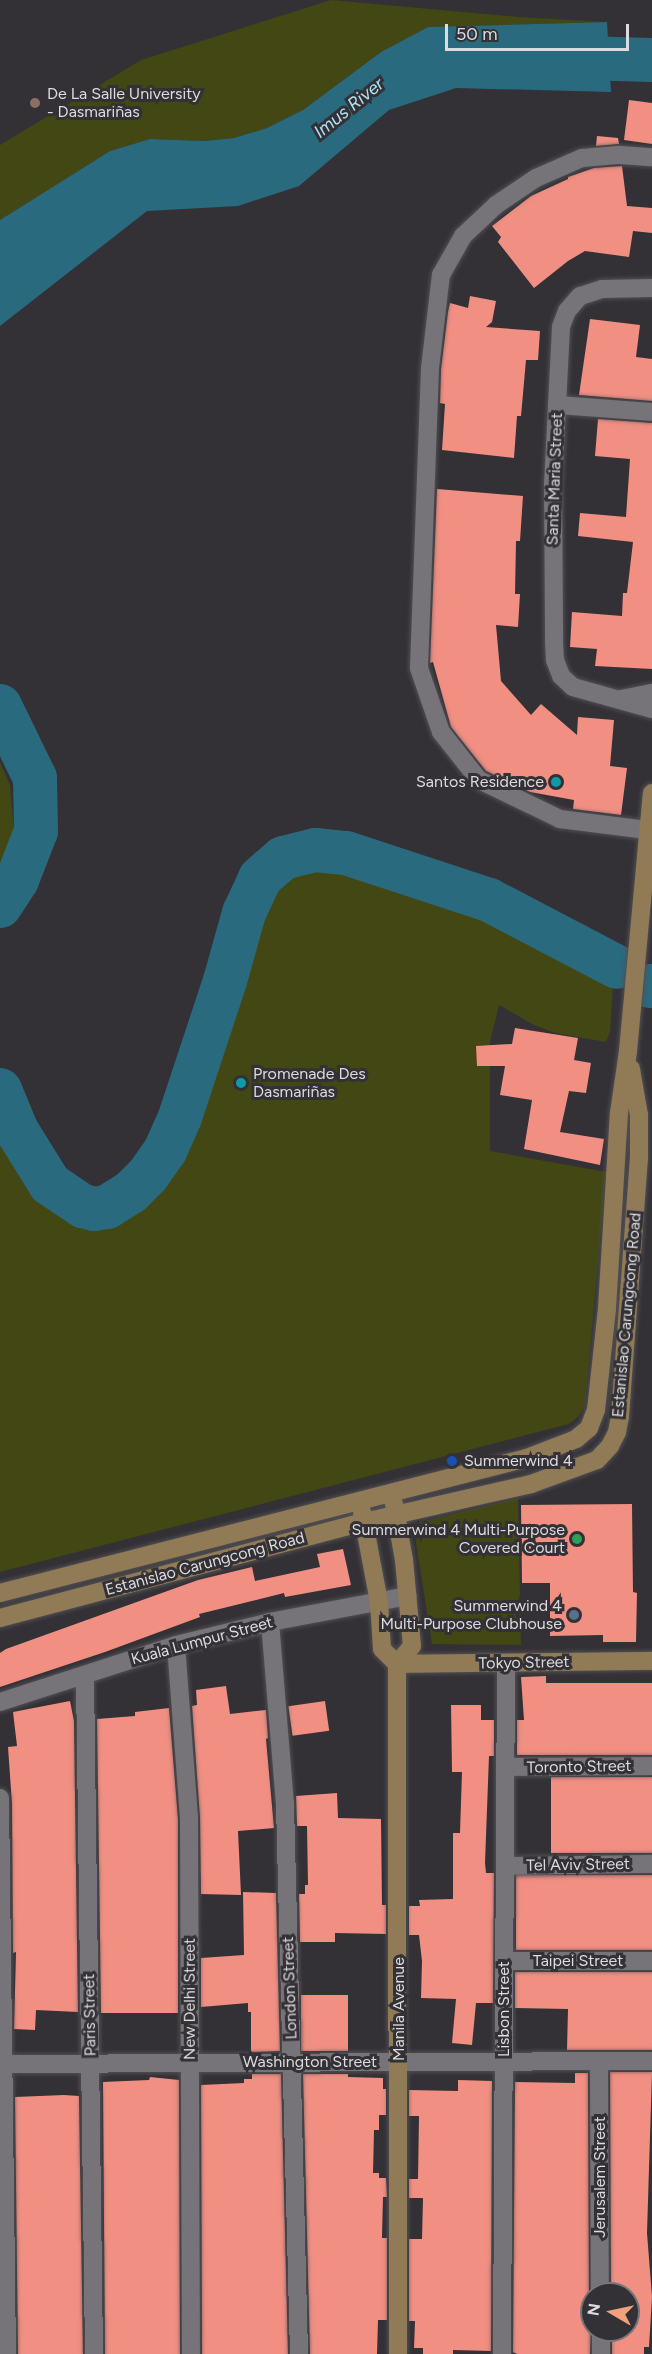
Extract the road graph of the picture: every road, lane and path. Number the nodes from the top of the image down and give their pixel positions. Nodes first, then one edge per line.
1 (652, 157) edge
2 (652, 288) edge
3 (557, 405) junction
4 (652, 412) edge
5 (652, 693) edge
6 (620, 700) junction
7 (652, 709) edge
8 (652, 793) edge
9 (647, 830) junction
10 (629, 1043) junction
11 (391, 1491) junction
12 (359, 1499) junction
13 (396, 1515) junction
14 (364, 1522) junction
15 (0, 1593) edge
16 (408, 1596) junction
17 (379, 1602) junction
18 (0, 1618) edge
19 (270, 1622) junction
20 (176, 1645) junction
21 (652, 1661) edge
22 (397, 1664) junction
23 (506, 1664) junction
24 (85, 1675) junction
25 (0, 1702) edge
26 (652, 1766) edge
27 (505, 1767) junction
28 (0, 1798) edge
29 (652, 1864) edge
30 (505, 1866) junction
31 (504, 1960) junction
32 (652, 1961) edge
33 (504, 2061) junction
34 (599, 2061) junction
35 (652, 2061) edge
36 (292, 2062) junction
37 (399, 2062) junction
38 (90, 2063) junction
39 (190, 2063) junction
40 (4, 2064) junction
41 (600, 2282) edge
42 (7, 2354) edge
43 (94, 2354) edge
44 (191, 2354) edge
45 (299, 2354) edge
46 (398, 2354) edge
47 (502, 2354) edge

1 - 9 street
2 - 3 street, Santa Maria Street
3 - 4 street
3 - 6 street, Santa Maria Street
5 - 6 street, Santa Maria Street
6 - 7 street, Santa Maria Street
8 - 9 street, Estanislao Carungcong Road
9 - 10 street, Estanislao Carungcong Road
10 - 11 street, Estanislao Carungcong Road
10 - 13 street, Estanislao Carungcong Road
11 - 12 street, Estanislao Carungcong Road
11 - 13 street
12 - 14 street
12 - 15 street, Estanislao Carungcong Road
13 - 14 street, Estanislao Carungcong Road
13 - 16 street
14 - 17 street
14 - 18 street, Estanislao Carungcong Road
16 - 17 street, Kuala Lumpur Street
16 - 22 street
17 - 19 street, Kuala Lumpur Street
17 - 22 street
19 - 20 street, Kuala Lumpur Street
19 - 36 street, London Street
20 - 24 street, Kuala Lumpur Street
20 - 39 street, New Delhi Street
21 - 23 street, Tokyo Street
22 - 23 street, Tokyo Street
22 - 37 street, Manila Avenue
23 - 27 street, Lisbon Street
24 - 25 street, Kuala Lumpur Street
24 - 38 street, Paris Street
26 - 27 street, Toronto Street
27 - 30 street, Lisbon Street
28 - 40 street
29 - 30 street, Tel Aviv Street
30 - 31 street, Lisbon Street
31 - 32 street, Taipei Street
31 - 33 street, Lisbon Street
33 - 34 street, Washington Street
33 - 37 street, Washington Street
33 - 47 street, Lisbon Street
34 - 35 street, Washington Street
34 - 41 street, Jerusalem Street
36 - 37 street, Washington Street
36 - 39 street, Washington Street
36 - 45 street, London Street
37 - 46 street, Manila Avenue
38 - 39 street, Washington Street
38 - 40 street, Washington Street
38 - 43 street, Paris Street
39 - 44 street, New Delhi Street
40 - 42 street

